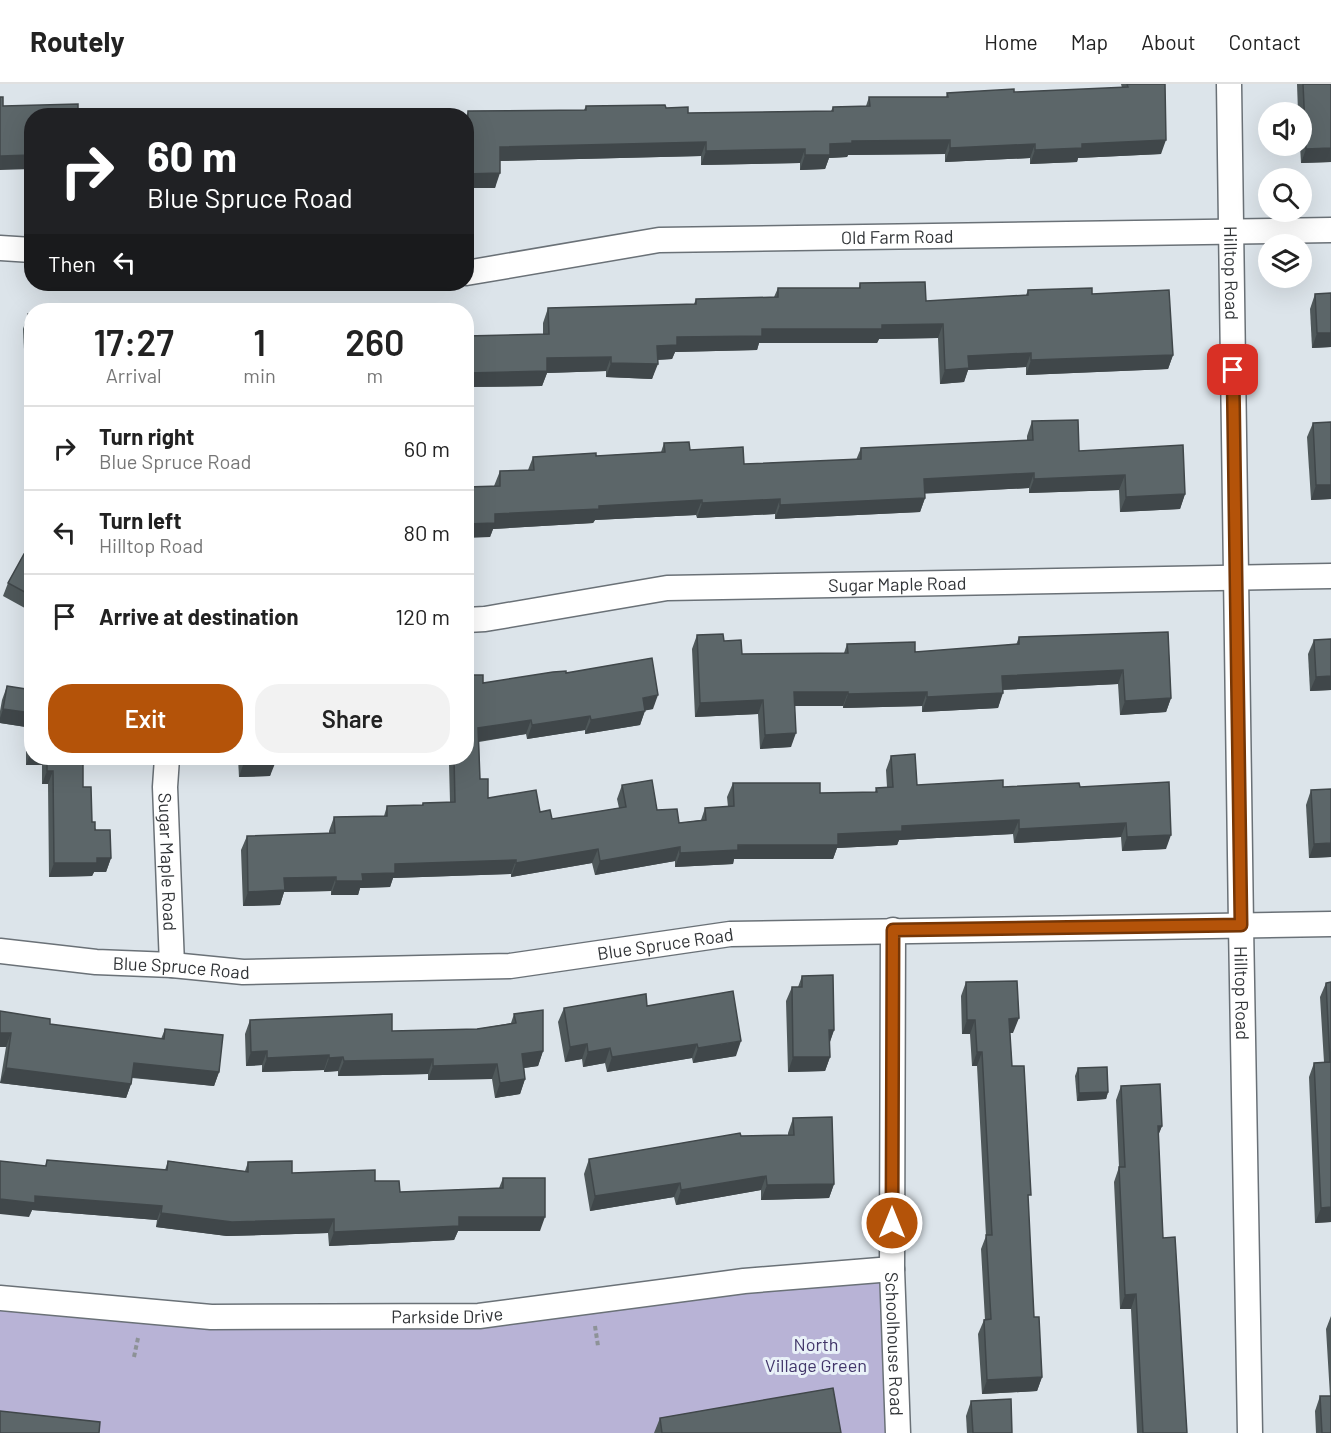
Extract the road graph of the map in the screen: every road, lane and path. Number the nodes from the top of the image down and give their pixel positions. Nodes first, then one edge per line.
1 (1229, 84) edge
2 (1331, 230) edge
3 (1231, 231) junction
4 (0, 248) edge
5 (24, 250) edge
6 (474, 272) edge
7 (1331, 576) edge
8 (1236, 578) junction
9 (474, 620) edge
10 (167, 765) edge
11 (1331, 924) edge
12 (1241, 925) junction
13 (893, 930) junction
14 (0, 951) edge
15 (172, 965) junction
16 (892, 1269) junction
17 (0, 1298) edge
18 (898, 1433) edge
19 (1250, 1433) edge

1 - 3 street, Hilltop Road
2 - 3 street, Old Farm Road
3 - 6 street, Old Farm Road
3 - 8 street, Hilltop Road
4 - 5 street
7 - 8 street, Sugar Maple Road
8 - 9 street, Sugar Maple Road
8 - 12 street, Hilltop Road
10 - 15 street, Sugar Maple Road
11 - 12 street, Blue Spruce Road
12 - 13 street, Blue Spruce Road
12 - 19 street, Hilltop Road
13 - 15 street, Blue Spruce Road
13 - 16 street, Schoolhouse Road
14 - 15 street, Blue Spruce Road
16 - 17 street, Parkside Drive
16 - 18 street, Schoolhouse Road

